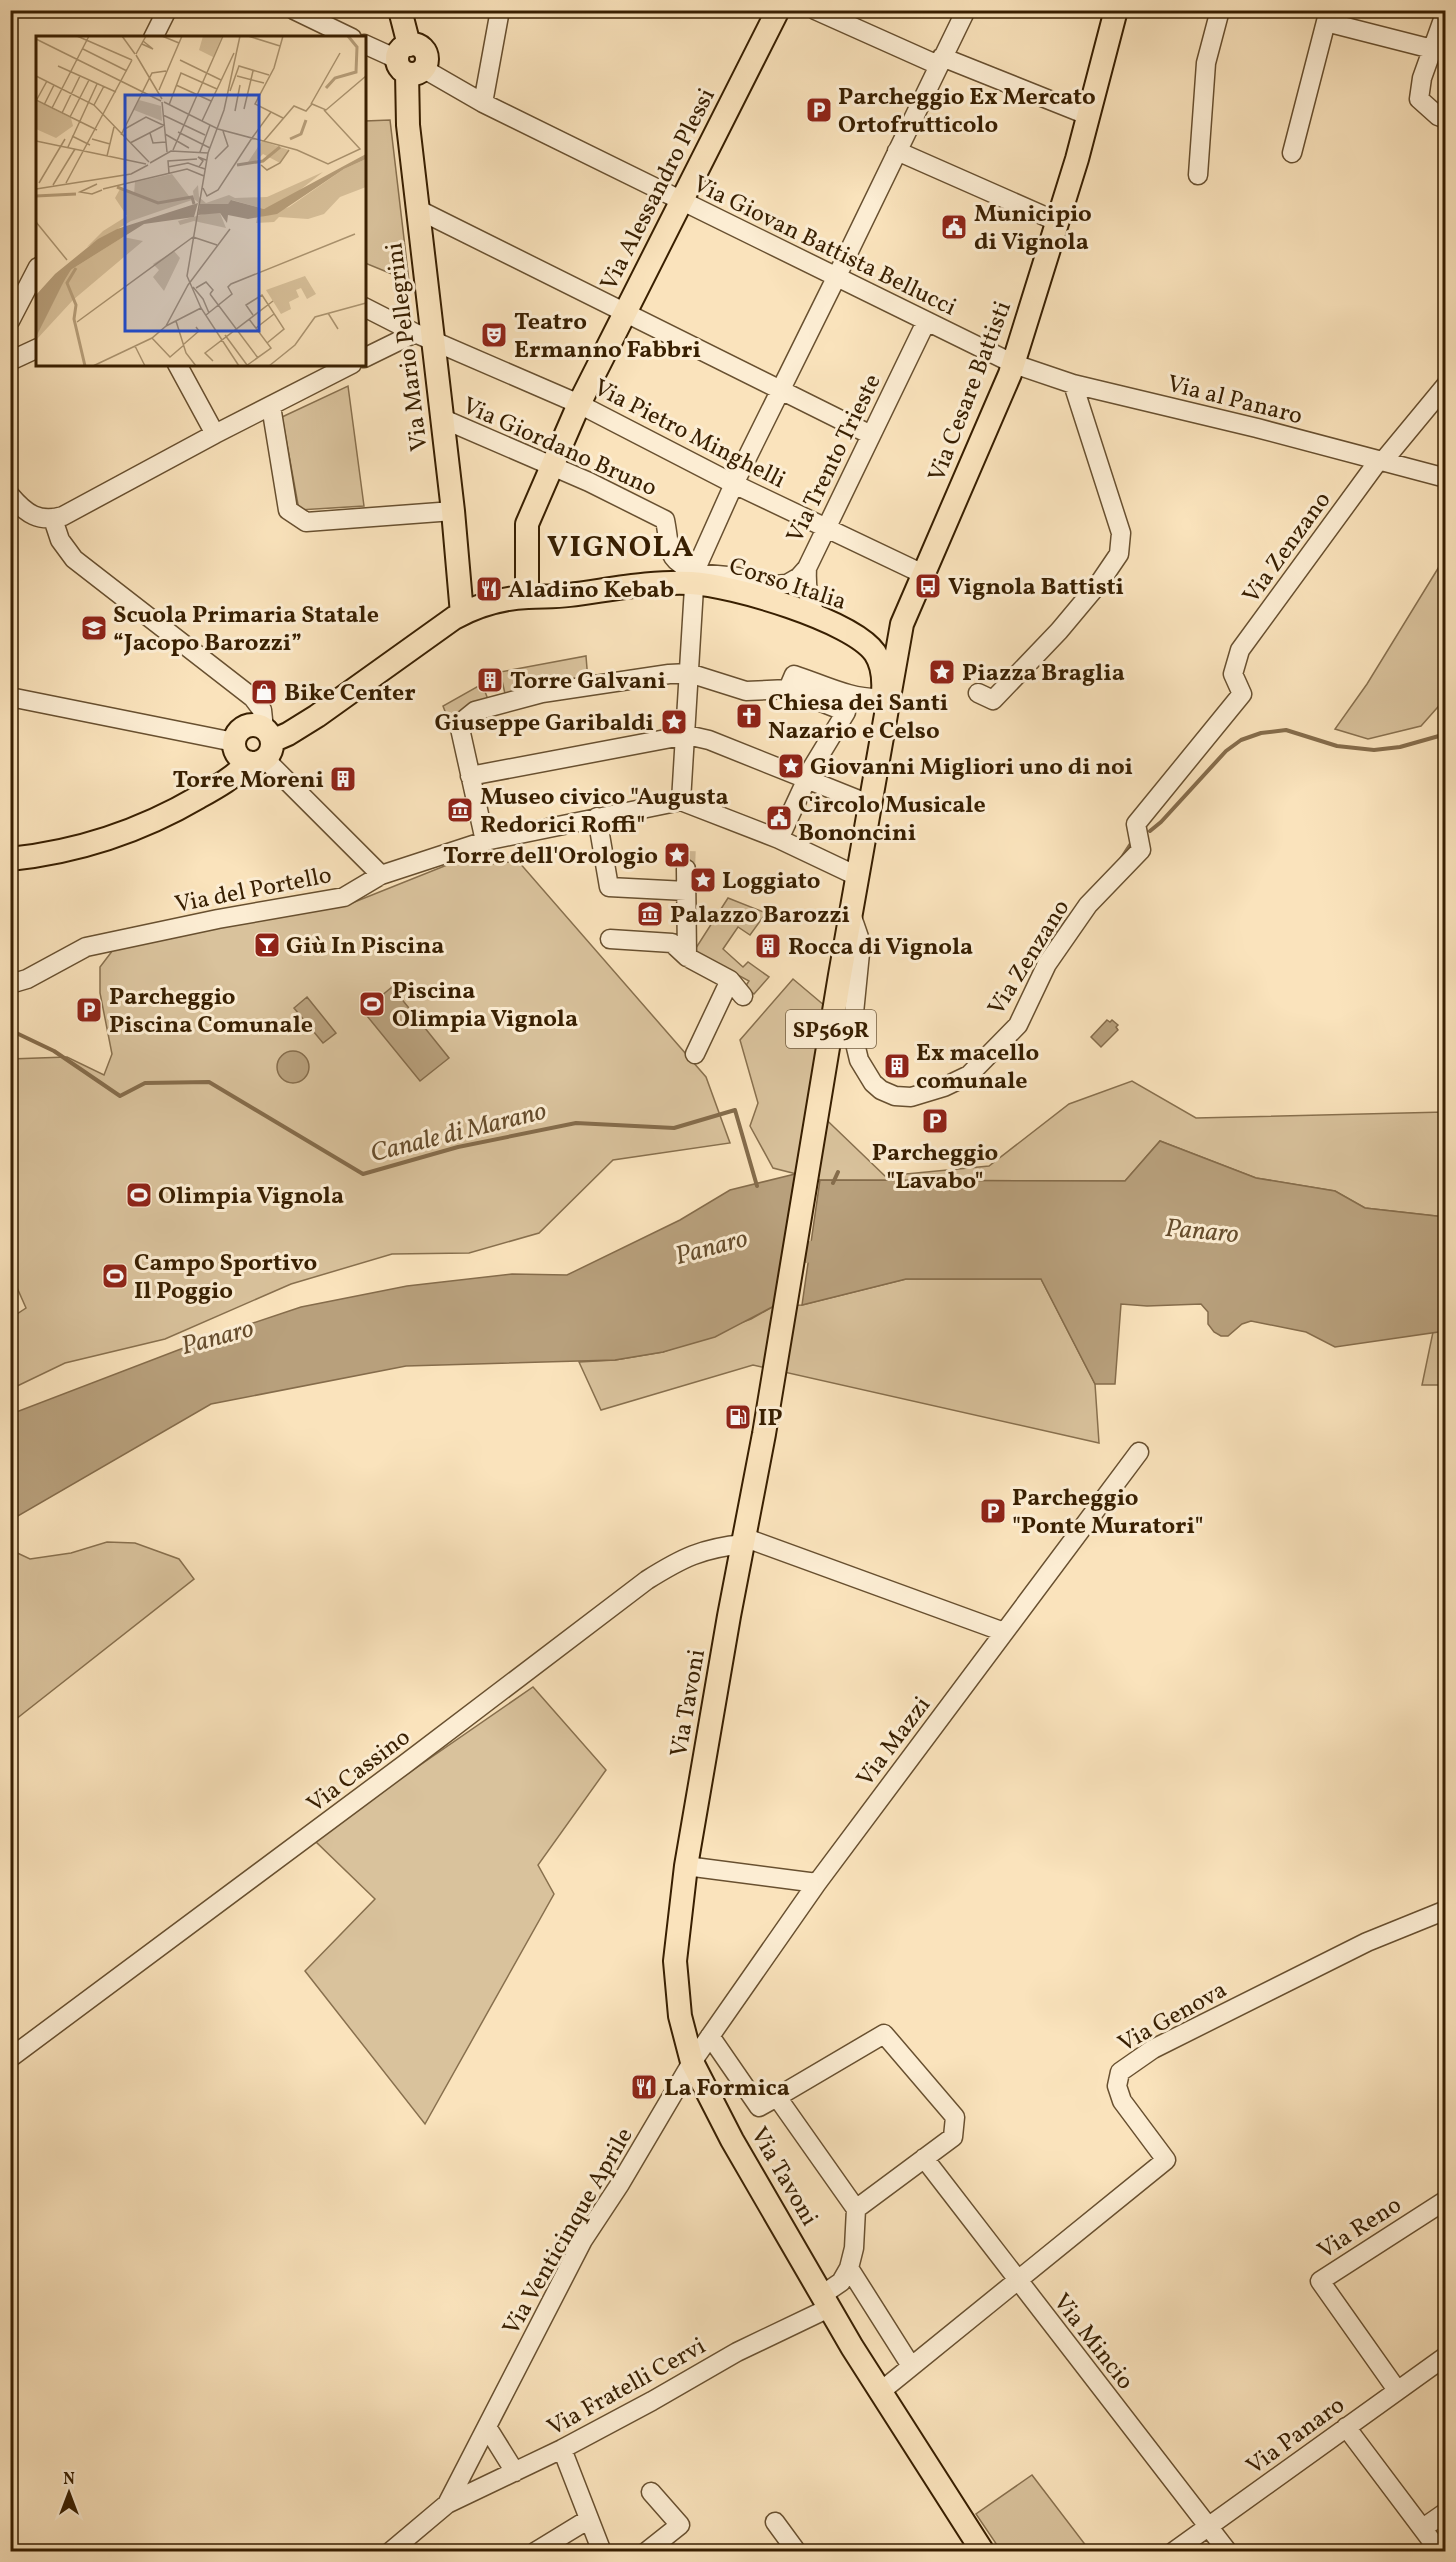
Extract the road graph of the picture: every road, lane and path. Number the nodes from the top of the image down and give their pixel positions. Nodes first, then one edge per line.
1 (167, 10) edge
2 (294, 10) edge
3 (400, 10) edge
4 (500, 10) edge
5 (778, 10) edge
6 (815, 10) edge
7 (966, 10) edge
8 (1220, 10) edge
9 (1116, 11) edge
10 (1446, 11) edge
11 (1328, 16) edge
12 (154, 36) edge
13 (348, 36) edge
14 (366, 45) edge
15 (1432, 49) junction
16 (409, 61) junction
17 (940, 61) junction
18 (483, 103) junction
19 (1087, 115) junction
20 (1446, 119) edge
21 (897, 151) junction
22 (1292, 153) dead end
23 (1198, 175) dead end
24 (682, 200) junction
25 (417, 209) junction
26 (1058, 222) junction
27 (36, 271) edge
28 (835, 281) junction
29 (366, 308) edge
30 (624, 313) junction
31 (10, 321) edge
32 (926, 322) junction
33 (424, 336) junction
34 (36, 349) edge
35 (366, 357) edge
36 (10, 361) edge
37 (1014, 364) junction
38 (178, 366) edge
39 (348, 366) edge
40 (1072, 384) junction
41 (1446, 385) edge
42 (782, 391) junction
43 (579, 404) junction
44 (271, 406) junction
45 (441, 418) junction
46 (215, 434) junction
47 (871, 435) junction
48 (1381, 460) junction
49 (551, 467) junction
50 (1446, 478) edge
51 (734, 484) junction
52 (10, 495) edge
53 (453, 511) junction
54 (53, 519) junction
55 (825, 528) junction
56 (807, 568) junction
57 (923, 574) junction
58 (694, 577) junction
59 (526, 597) junction
60 (462, 614) junction
61 (817, 618) junction
62 (902, 624) junction
63 (853, 634) junction
64 (689, 673) junction
65 (788, 689) junction
66 (10, 697) edge
67 (986, 697) dead end
68 (883, 708) junction
69 (687, 735) junction
70 (234, 742) junction
71 (262, 748) junction
72 (470, 776) junction
73 (806, 778) junction
74 (681, 801) junction
75 (869, 804) junction
76 (597, 817) junction
77 (779, 839) junction
78 (485, 841) junction
79 (10, 859) edge
80 (686, 868) tunnel mouth
81 (381, 874) junction
82 (857, 876) junction
83 (686, 891) junction
84 (851, 914) junction
85 (610, 939) dead end
86 (687, 957) junction
87 (730, 980) junction
88 (10, 984) edge
89 (743, 996) dead end
90 (695, 1054) dead end
91 (1139, 1452) dead end
92 (745, 1541) junction
93 (1004, 1632) junction
94 (686, 1866) junction
95 (817, 1883) junction
96 (1446, 1910) edge
97 (710, 2036) junction
98 (10, 2058) edge
99 (692, 2062) junction
100 (777, 2097) junction
101 (924, 2158) junction
102 (1446, 2200) edge
103 (856, 2209) junction
104 (849, 2268) junction
105 (1016, 2280) junction
106 (825, 2302) junction
107 (1446, 2356) edge
108 (911, 2366) junction
109 (1397, 2390) junction
110 (880, 2392) junction
111 (487, 2427) junction
112 (1346, 2427) junction
113 (561, 2449) junction
114 (515, 2472) junction
115 (651, 2492) dead end
116 (447, 2504) junction
117 (1446, 2511) edge
118 (589, 2519) junction
119 (774, 2522) dead end
120 (1210, 2527) junction
121 (1423, 2528) junction
122 (390, 2552) edge
123 (535, 2552) edge
124 (602, 2552) edge
125 (646, 2552) edge
126 (797, 2552) edge
127 (983, 2552) edge
128 (1173, 2552) edge
129 (1228, 2552) edge
130 (1440, 2552) edge

1 - 12 street
2 - 13 street
3 - 16 main road, Via Mario Pellegrini
4 - 18 street
5 - 24 main road, Via Alessandro Plessi
6 - 17 street
7 - 17 street
8 - 23 street
9 - 19 main road, Via Cesare Battisti
10 - 15 street
11 - 15 street
11 - 22 street
14 - 16 street, Via Giovan Battista Bellucci
15 - 20 street
16 - 18 street, Via Giovan Battista Bellucci
16 - 25 main road, Via Mario Pellegrini
17 - 19 street
17 - 21 street
18 - 24 street, Via Giovan Battista Bellucci
19 - 26 main road, Via Cesare Battisti
21 - 26 street
21 - 28 street
24 - 28 street, Via Giovan Battista Bellucci
24 - 30 main road, Via Alessandro Plessi
25 - 30 street
25 - 33 main road, Via Mario Pellegrini
26 - 37 main road, Via Cesare Battisti
27 - 31 street
28 - 32 street, Via Giovan Battista Bellucci
28 - 42 street
29 - 33 street, Via Pietro Minghelli
30 - 42 street
30 - 43 main road, Via Alessandro Plessi
32 - 37 street, Via Giovan Battista Bellucci
32 - 47 street, Via Trento Trieste
33 - 35 street
33 - 43 street, Via Pietro Minghelli
33 - 45 main road, Via Mario Pellegrini
34 - 36 street
37 - 40 street, Via al Panaro
37 - 57 main road, Via Cesare Battisti
38 - 46 street
39 - 44 street
40 - 48 street, Via al Panaro
40 - 67 street
41 - 48 street
42 - 47 street
42 - 51 street
43 - 49 main road, Via Alessandro Plessi
43 - 51 street, Via Pietro Minghelli
44 - 46 street
44 - 53 street
45 - 49 street, Via Giordano Bruno
45 - 53 main road, Via Mario Pellegrini
46 - 54 street
47 - 55 street, Via Trento Trieste
48 - 50 street, Via al Panaro
48 - 84 street, Via Zenzano
49 - 58 street, Via Giordano Bruno
49 - 59 main road, Via Alessandro Plessi
51 - 55 street, Via Pietro Minghelli
51 - 58 street
52 - 54 street
53 - 60 main road, Via Mario Pellegrini
54 - 71 street
55 - 56 street, Via Trento Trieste
55 - 57 street, Via Pietro Minghelli
56 - 58 street, Corso Italia
56 - 61 street, Via Trento Trieste
57 - 62 main road, Via Cesare Battisti
58 - 59 main road, Corso Italia / SP569R
58 - 61 main road, Corso Italia / SP569R
58 - 64 street
59 - 60 main road, Corso Italia / SP569R
60 - 71 main road, Corso Italia
61 - 63 main road, Corso Italia / SP569R
62 - 63 main road, Corso Italia / SP569R
62 - 68 main road, Via Cesare Battisti
63 - 68 main road, Corso Italia / SP569R
64 - 65 street
64 - 69 street
64 - 72 street
65 - 68 street
65 - 73 street
66 - 70 street
68 - 75 main road, SP569R
69 - 72 street
69 - 73 street
69 - 74 street
70 - 71 main road
70 - 71 main road
71 - 79 main road
71 - 81 street, Via del Portello
72 - 78 street
73 - 75 street
73 - 77 street
74 - 76 street
74 - 77 street
75 - 82 main road, SP569R
76 - 78 street
76 - 83 street
77 - 82 street
78 - 81 street
80 - 83 street
81 - 88 street, Via del Portello
82 - 84 main road, SP569R
83 - 86 street
84 - 92 main road, Via Tavoni / SP569R
85 - 86 street
86 - 87 street
87 - 89 street
87 - 90 street
91 - 93 street, Via Mazzi
92 - 93 street
92 - 94 main road, Via Tavoni
92 - 98 street, Via Cassino
93 - 95 street, Via Mazzi
94 - 95 street
94 - 99 main road, Via Tavoni
95 - 97 street, Via Mazzi
96 - 105 street, Via Genova
97 - 99 street, Via Mazzi
97 - 100 street
99 - 106 main road, Via Tavoni
99 - 111 street, Via Venticinque Aprile
100 - 101 street
100 - 103 street
101 - 103 street
101 - 105 street, Via Mincio
102 - 109 street, Via Reno
103 - 104 street
104 - 106 street, Via Fratelli Cervi
104 - 108 street
105 - 108 street, Via Genova
105 - 120 street, Via Mincio
106 - 110 main road, Via Tavoni
106 - 113 street, Via Fratelli Cervi
107 - 109 street, Via Panaro
108 - 110 street, Via Genova
109 - 112 street, Via Panaro
110 - 127 main road, Via Tavoni
111 - 114 street
111 - 116 street, Via Venticinque Aprile
112 - 120 street, Via Panaro
112 - 121 street
113 - 114 street, Via Fratelli Cervi
113 - 118 street
114 - 116 street, Via Fratelli Cervi
115 - 125 street
116 - 122 street, Via Venticinque Aprile
117 - 121 street
118 - 123 street
118 - 124 street
119 - 126 street
120 - 128 street, Via Panaro
120 - 129 street, Via Mincio
121 - 130 street

